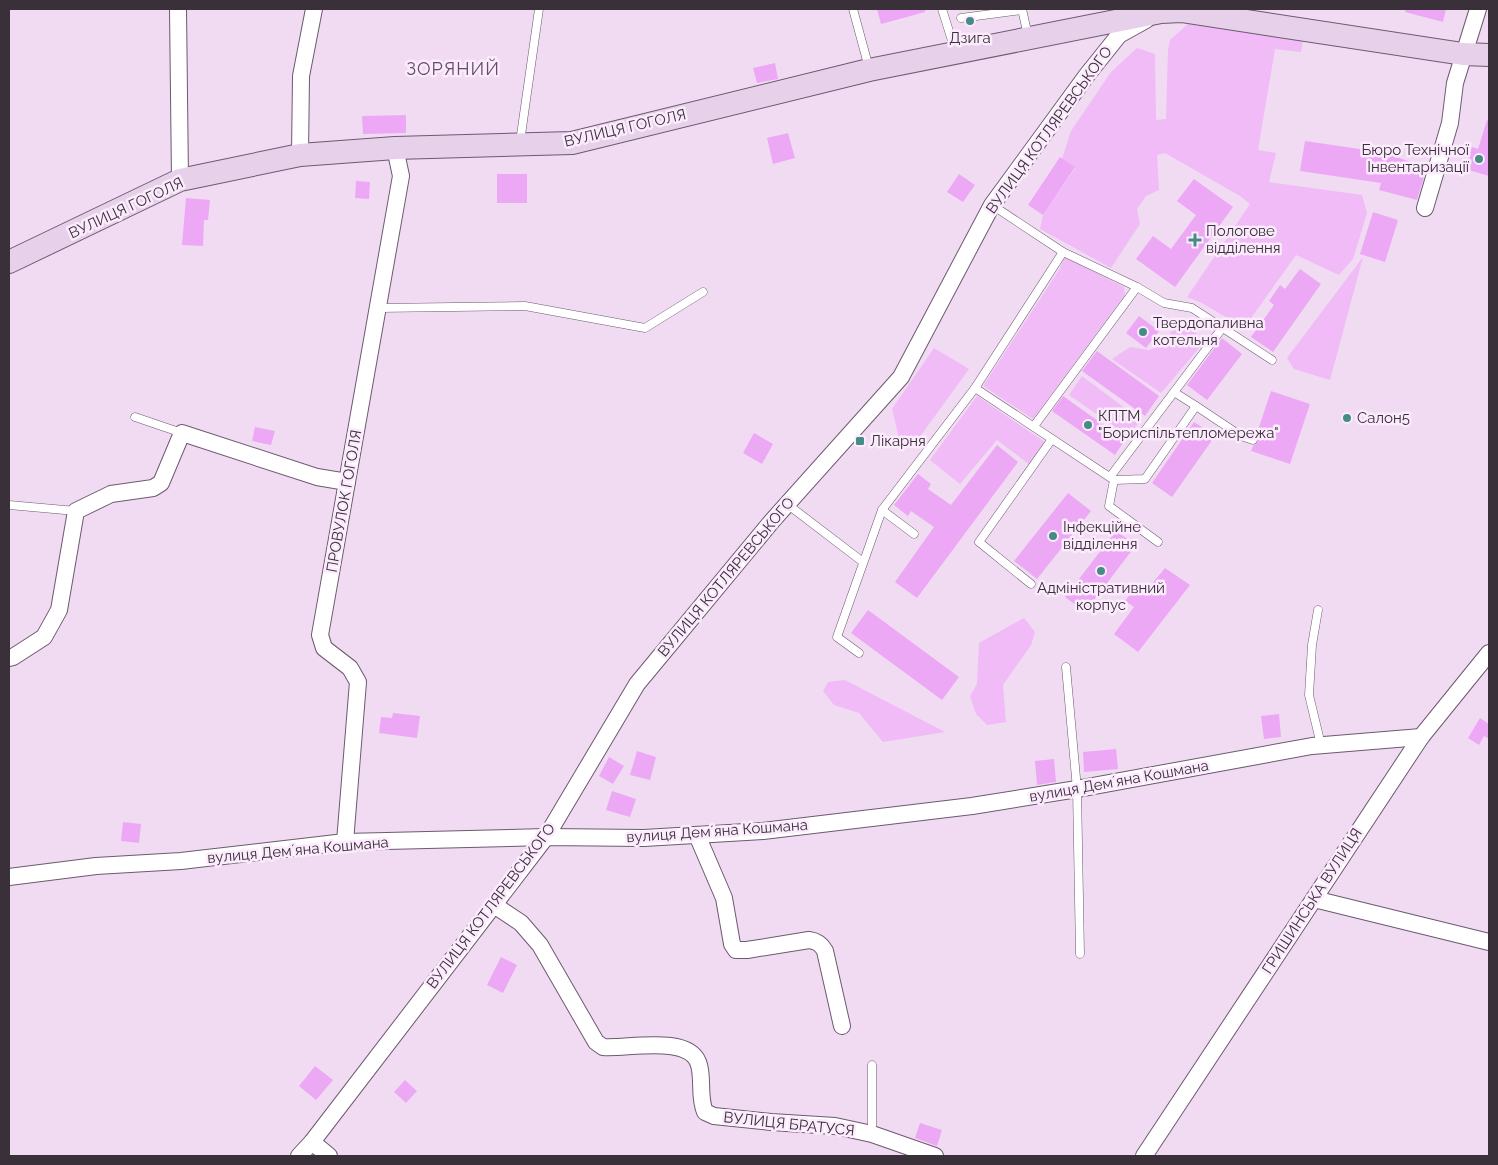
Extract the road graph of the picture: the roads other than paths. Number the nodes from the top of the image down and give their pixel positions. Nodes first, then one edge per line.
1 (178, 9) edge
2 (314, 9) edge
3 (539, 9) edge
4 (852, 9) edge
5 (942, 9) edge
6 (1022, 9) edge
7 (1478, 9) edge
8 (1484, 9) edge
9 (1161, 12) junction
10 (1489, 16) edge
11 (961, 18) dead end
12 (1028, 38) junction
13 (956, 52) junction
14 (1463, 54) junction
15 (1489, 55) edge
16 (869, 70) junction
17 (519, 144) junction
18 (395, 148) junction
19 (300, 155) junction
20 (180, 180) junction
21 (992, 205) junction
22 (1425, 208) dead end
23 (1063, 252) junction
24 (9, 262) edge
25 (1137, 287) junction
26 (703, 292) dead end
27 (378, 308) junction
28 (1223, 327) junction
29 (1272, 360) dead end
30 (975, 388) junction
31 (1174, 392) junction
32 (1196, 406) junction
33 (135, 417) dead end
34 (1034, 426) junction
35 (182, 433) junction
36 (1052, 439) junction
37 (1253, 440) dead end
38 (1112, 478) junction
39 (347, 482) junction
40 (787, 504) junction
41 (9, 505) edge
42 (76, 510) junction
43 (882, 510) junction
44 (914, 534) dead end
45 (1158, 542) dead end
46 (863, 562) junction
47 (1031, 584) dead end
48 (1318, 610) dead end
49 (859, 653) dead end
50 (1489, 653) edge
51 (9, 658) edge
52 (1066, 667) dead end
53 (1421, 737) junction
54 (1321, 745) junction
55 (1077, 789) junction
56 (697, 835) junction
57 (546, 837) junction
58 (345, 842) junction
59 (9, 877) edge
60 (1314, 899) junction
61 (494, 905) junction
62 (1489, 942) edge
63 (1080, 954) dead end
64 (842, 1026) dead end
65 (872, 1064) dead end
66 (872, 1134) junction
67 (312, 1142) junction
68 (299, 1156) edge
69 (329, 1156) edge
70 (935, 1156) edge
71 (1144, 1156) edge

1 - 20 street
2 - 19 street
3 - 17 lane
4 - 16 lane
5 - 13 lane
6 - 11 lane
6 - 12 lane
7 - 14 street
8 - 10 street
9 - 12 street, ВУЛИЦЯ ГОГОЛЯ
9 - 14 street, ВУЛИЦЯ ГОГОЛЯ
9 - 21 street, ВУЛИЦЯ КОТЛЯРЕВСЬКОГО
12 - 13 street, ВУЛИЦЯ ГОГОЛЯ
13 - 16 street, ВУЛИЦЯ ГОГОЛЯ
14 - 15 street, ВУЛИЦЯ ГОГОЛЯ
14 - 22 street
16 - 17 street, ВУЛИЦЯ ГОГОЛЯ
17 - 18 street, ВУЛИЦЯ ГОГОЛЯ
18 - 19 street, ВУЛИЦЯ ГОГОЛЯ
18 - 27 street, ПРОВУЛОК ГОГОЛЯ
19 - 20 street, ВУЛИЦЯ ГОГОЛЯ
20 - 24 street, ВУЛИЦЯ ГОГОЛЯ
21 - 23 lane
21 - 40 street, ВУЛИЦЯ КОТЛЯРЕВСЬКОГО
23 - 25 lane
23 - 30 lane
25 - 28 lane
25 - 34 lane
26 - 27 lane
27 - 39 street, ПРОВУЛОК ГОГОЛЯ
28 - 29 lane
28 - 31 lane
30 - 34 lane
30 - 43 lane
31 - 32 lane
31 - 38 lane
32 - 37 lane
32 - 38 lane
33 - 35 lane
34 - 36 lane
35 - 39 street
35 - 42 street
36 - 38 lane
36 - 47 lane
38 - 45 lane
39 - 58 street, ПРОВУЛОК ГОГОЛЯ
40 - 46 lane
40 - 57 street, ВУЛИЦЯ КОТЛЯРЕВСЬКОГО
41 - 42 lane
42 - 51 street
43 - 44 lane
43 - 46 lane
46 - 49 lane
48 - 54 lane
50 - 53 street, ГРИШИНСЬКА ВУЛИЦЯ
52 - 55 lane
53 - 54 street, вулиця Демʼяна Кошмана
53 - 60 street, ГРИШИНСЬКА ВУЛИЦЯ
54 - 55 street, вулиця Демʼяна Кошмана
55 - 56 street, вулиця Демʼяна Кошмана
55 - 63 lane
56 - 57 street, вулиця Демʼяна Кошмана
56 - 64 street
57 - 58 street, вулиця Демʼяна Кошмана
57 - 61 street, ВУЛИЦЯ КОТЛЯРЕВСЬКОГО
58 - 59 street, вулиця Демʼяна Кошмана
60 - 62 street
60 - 71 street, ГРИШИНСЬКА ВУЛИЦЯ
61 - 66 street, ВУЛИЦЯ БРАТУСЯ
61 - 67 street, ВУЛИЦЯ КОТЛЯРЕВСЬКОГО
65 - 66 lane
66 - 70 street, ВУЛИЦЯ БРАТУСЯ
67 - 68 street, ВУЛИЦЯ КОТЛЯРЕВСЬКОГО
67 - 69 street

